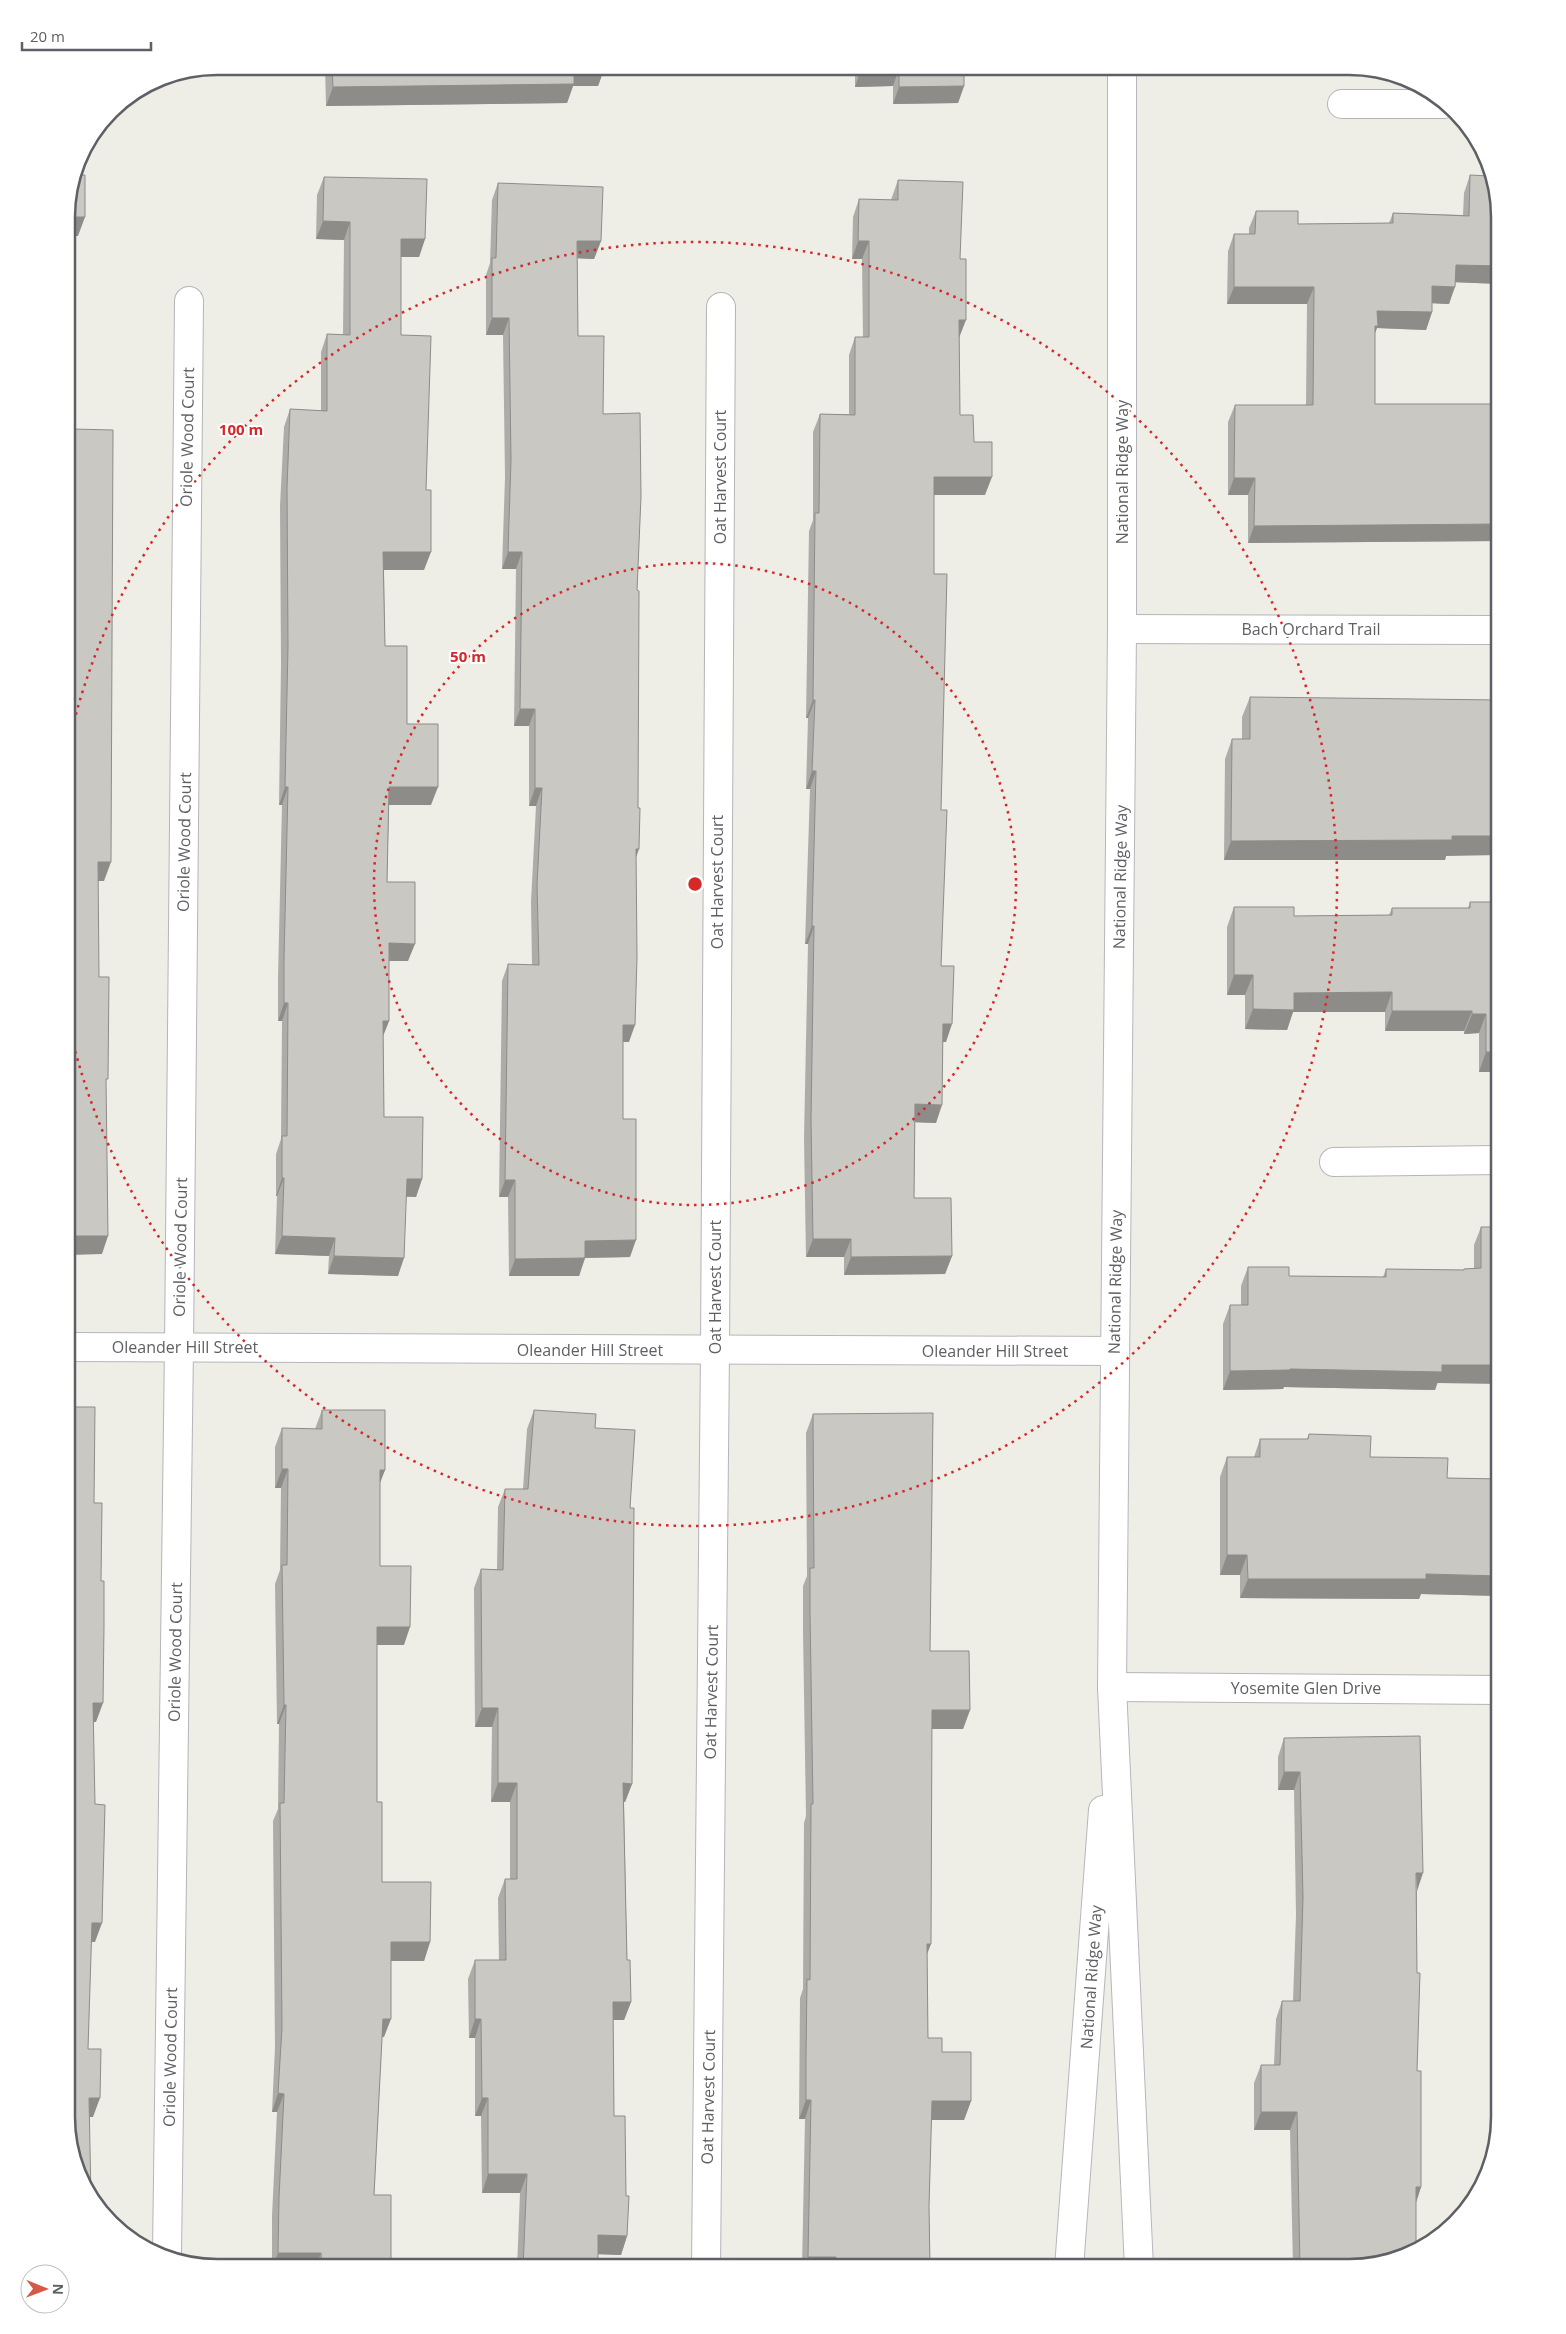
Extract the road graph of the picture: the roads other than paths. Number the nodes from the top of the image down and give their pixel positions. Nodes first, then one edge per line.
1 (1122, 75) edge
2 (1342, 104) dead end
3 (1435, 104) edge
4 (189, 300) dead end
5 (721, 307) dead end
6 (1122, 629) junction
7 (1491, 630) edge
8 (1491, 1160) edge
9 (1334, 1162) dead end
10 (75, 1346) edge
11 (179, 1347) junction
12 (715, 1350) junction
13 (1115, 1351) junction
14 (1112, 1687) junction
15 (1491, 1690) edge
16 (167, 2249) edge
17 (706, 2259) edge
18 (1070, 2259) edge
19 (1139, 2259) edge

1 - 6 street, National Ridge Way
2 - 3 street
4 - 11 street, Oriole Wood Court
5 - 12 street, Oat Harvest Court
6 - 7 street, Bach Orchard Trail
6 - 13 street, National Ridge Way
8 - 9 street
10 - 11 street, Oleander Hill Street
11 - 12 street, Oleander Hill Street
11 - 16 street, Oriole Wood Court
12 - 13 street, Oleander Hill Street
12 - 17 street, Oat Harvest Court
13 - 14 street, National Ridge Way
14 - 15 street, Yosemite Glen Drive
14 - 18 street, National Ridge Way
14 - 19 street, National Ridge Way

